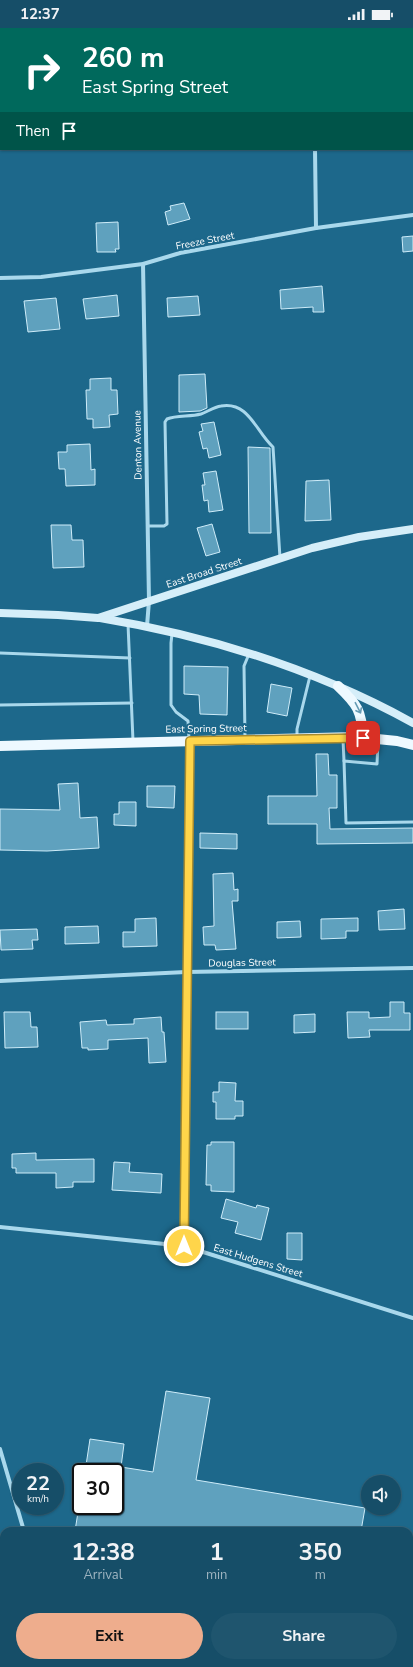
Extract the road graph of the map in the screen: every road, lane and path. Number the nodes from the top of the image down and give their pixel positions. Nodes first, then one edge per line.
1 (315, 150) edge
2 (413, 215) edge
3 (316, 228) junction
4 (143, 264) junction
5 (0, 278) edge
6 (148, 526) junction
7 (413, 529) edge
8 (280, 558) junction
9 (149, 602) junction
10 (0, 613) edge
11 (98, 618) junction
12 (128, 623) junction
13 (148, 626) junction
14 (173, 632) junction
15 (0, 653) edge
16 (249, 654) junction
17 (130, 658) junction
18 (310, 675) junction
19 (338, 686) junction
20 (132, 704) junction
21 (0, 706) edge
22 (413, 723) edge
23 (343, 737) junction
24 (297, 738) junction
25 (363, 738) junction
26 (378, 739) junction
27 (245, 740) junction
28 (190, 741) junction
29 (133, 742) junction
30 (413, 745) edge
31 (0, 746) edge
32 (344, 762) junction
33 (413, 822) edge
34 (413, 968) edge
35 (186, 972) junction
36 (0, 981) edge
37 (0, 1227) edge
38 (184, 1246) junction
39 (413, 1318) edge
40 (0, 1448) edge
41 (23, 1527) edge

1 - 3 street
2 - 3 street, Freeze Street
3 - 4 street, Freeze Street
4 - 5 street, Freeze Street
4 - 6 street, Denton Avenue
6 - 8 lane
6 - 9 street, Denton Avenue
7 - 8 street, East Broad Street
8 - 9 street, East Broad Street
9 - 11 street, East Broad Street
9 - 13 street, Denton Avenue
10 - 11 street, East Broad Street
11 - 12 street
12 - 13 street
12 - 17 lane
13 - 14 street
14 - 16 street
14 - 28 lane
15 - 17 lane
16 - 18 street
16 - 27 lane
17 - 20 lane
18 - 19 street
18 - 24 lane
19 - 22 street
19 -> 25 main road
20 - 21 lane
20 - 29 lane
23 - 24 main road, East Spring Street
23 - 25 main road, East Spring Street
23 - 32 lane
24 - 27 main road, East Spring Street
25 - 26 main road, East Spring Street
26 - 30 main road, East Spring Street
26 - 32 lane
27 - 28 main road, East Spring Street
28 - 29 main road, East Spring Street
28 - 35 street
29 - 31 main road, East Spring Street
32 - 33 lane
34 - 35 street, Douglas Street
35 - 36 street, Douglas Street
35 - 38 street
37 - 38 street, East Hudgens Street
38 - 39 street, East Hudgens Street
40 - 41 street

